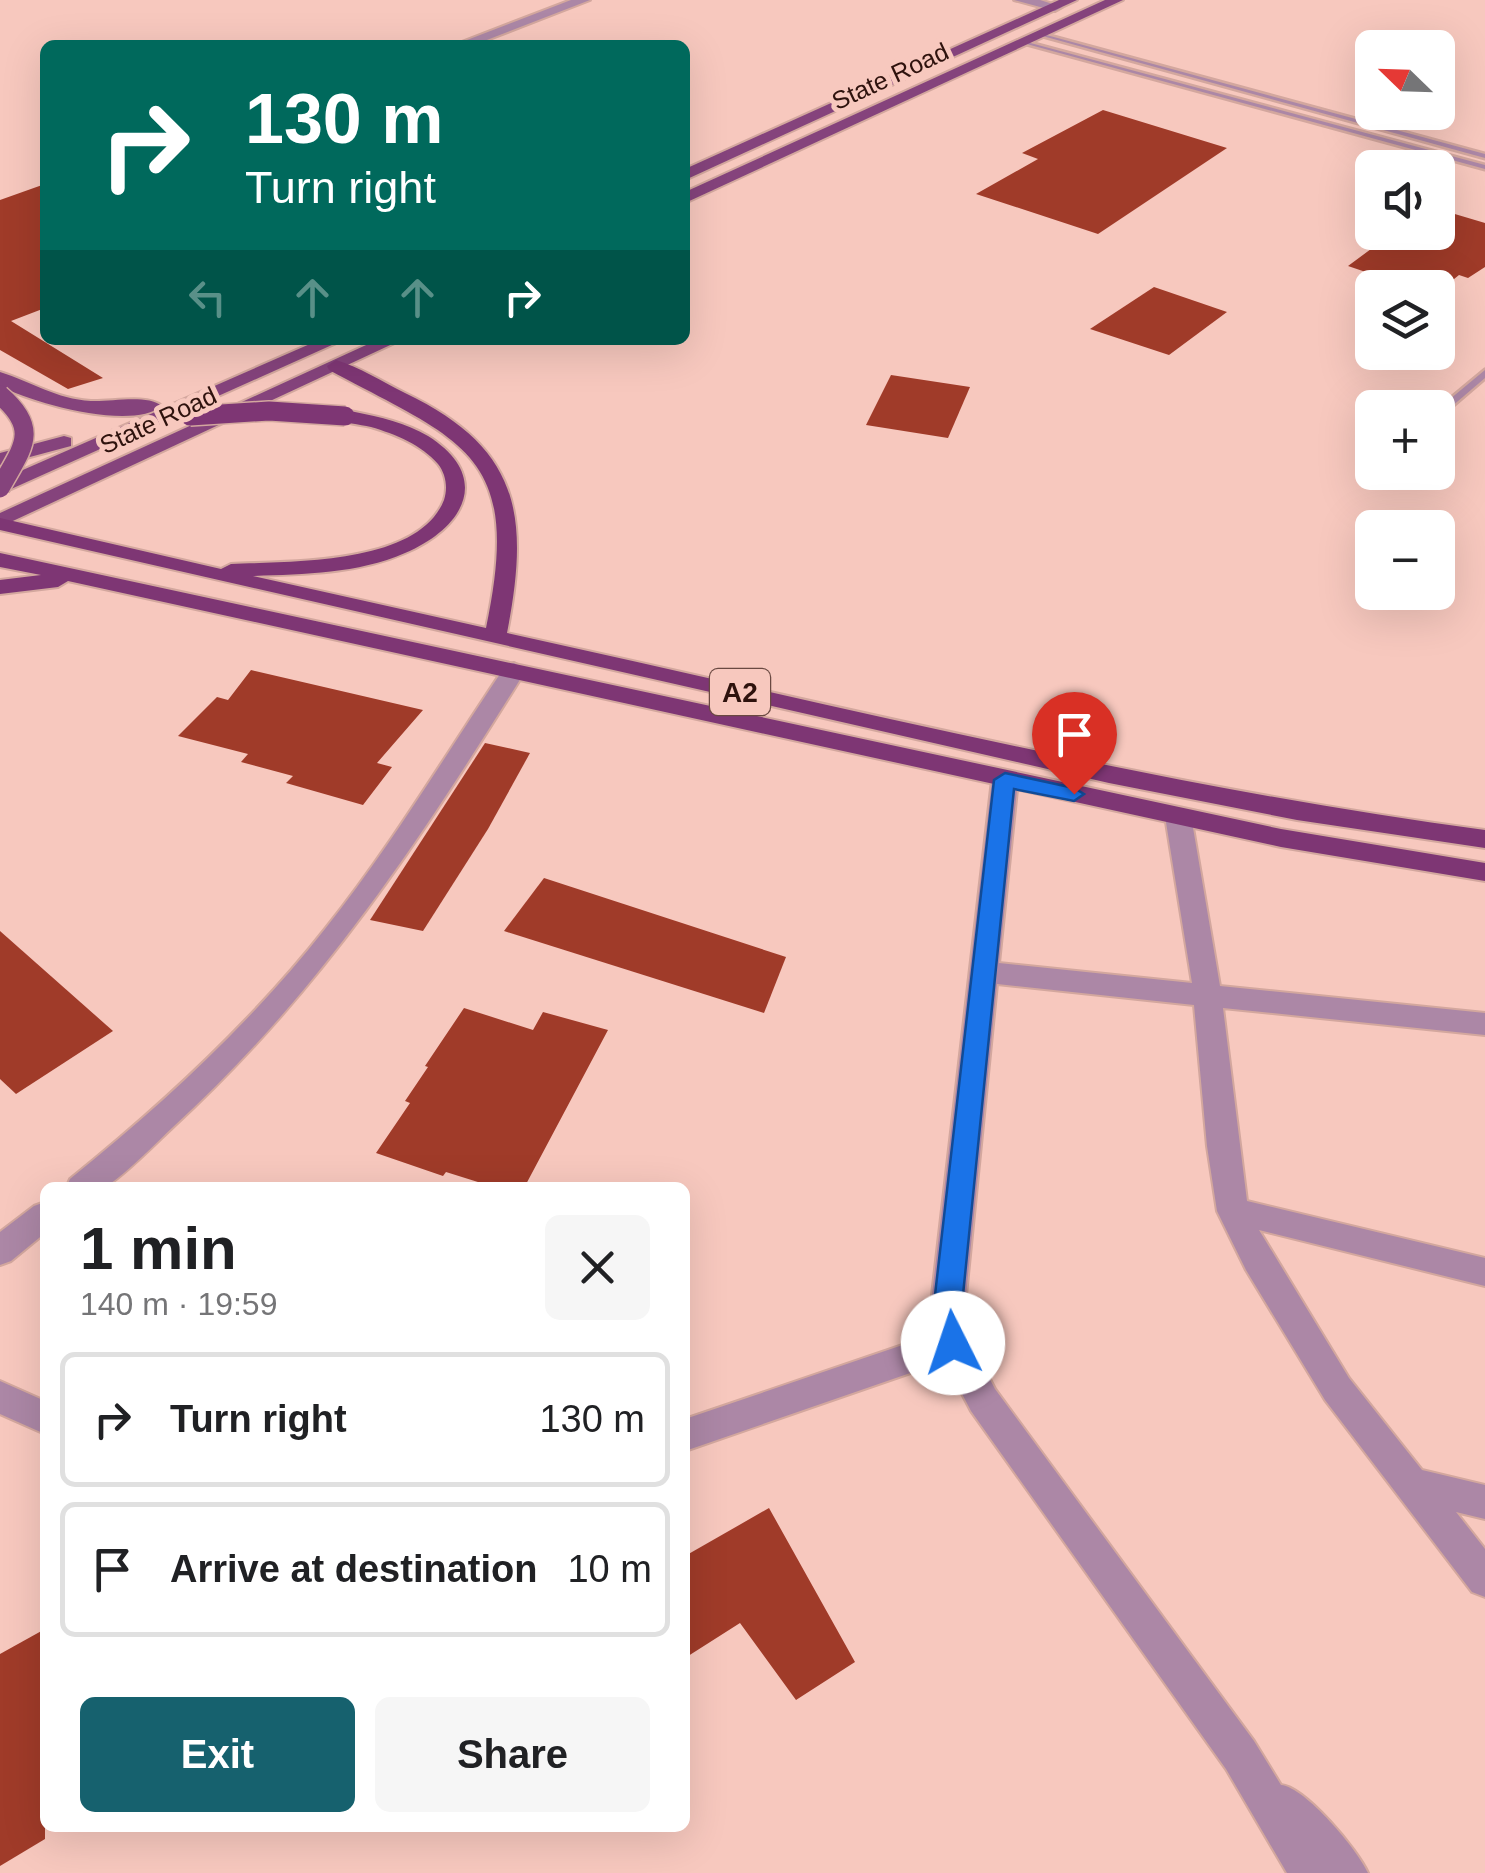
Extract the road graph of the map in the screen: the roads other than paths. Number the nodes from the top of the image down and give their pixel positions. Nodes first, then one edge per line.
1 (583, 0) edge
2 (1021, 0) edge
3 (1116, 0) edge
4 (1062, 3) edge
5 (1041, 34) junction
6 (474, 40) edge
7 (1025, 42) junction
8 (1485, 156) edge
9 (1485, 168) edge
10 (690, 173) edge
11 (690, 196) edge
12 (290, 345) edge
13 (323, 345) edge
14 (348, 345) edge
15 (381, 345) edge
16 (336, 366) junction
17 (1485, 372) edge
18 (0, 378) edge
19 (0, 395) edge
20 (1455, 398) edge
21 (152, 406) junction
22 (190, 416) junction
23 (64, 442) junction
24 (0, 459) edge
25 (0, 468) edge
26 (0, 488) edge
27 (0, 504) edge
28 (0, 522) edge
29 (0, 560) edge
30 (197, 573) junction
31 (82, 577) junction
32 (0, 587) edge
33 (495, 637) junction
34 (514, 670) junction
35 (1005, 780) junction
36 (1178, 816) junction
37 (1485, 840) edge
38 (1485, 872) edge
39 (982, 972) junction
40 (1208, 998) junction
41 (1485, 1024) edge
42 (87, 1182) edge
43 (1233, 1211) junction
44 (40, 1220) edge
45 (0, 1251) edge
46 (1485, 1272) edge
47 (953, 1343) junction
48 (0, 1397) edge
49 (40, 1416) edge
50 (690, 1433) edge
51 (1412, 1485) junction
52 (1485, 1502) edge
53 (1485, 1580) edge
54 (1240, 1755) junction
55 (1311, 1873) edge
56 (1347, 1873) edge

1 - 6 street
2 - 4 street
3 - 5 main road, State Road
4 - 10 main road, State Road
5 - 7 main road, State Road
5 - 8 lane
7 - 9 lane
7 - 11 main road, State Road
12 - 21 main road, State Road
13 - 26 main road
14 - 22 main road
15 - 16 main road, State Road
16 - 28 main road, State Road
16 - 33 highway
17 - 20 lane
18 - 21 main road
19 - 26 main road, bridge
21 - 23 main road, State Road
22 - 27 main road
22 - 30 highway, bridge
23 - 24 main road
23 - 25 main road, State Road
28 - 30 highway, A2
29 - 31 highway, A2
30 - 33 highway, A2
31 - 32 highway
31 - 34 highway, A2
33 - 37 highway, A2
34 - 35 highway, A2
34 - 42 street
35 - 36 highway, A2
35 - 39 street
36 - 38 highway, A2
36 - 40 street
39 - 40 street
39 - 47 street
40 - 41 street
40 - 43 street
43 - 46 street
43 - 51 street
44 - 45 street
47 - 50 street
47 - 54 street
48 - 49 street
51 - 52 street
51 - 53 street
54 - 55 street
54 - 56 street

